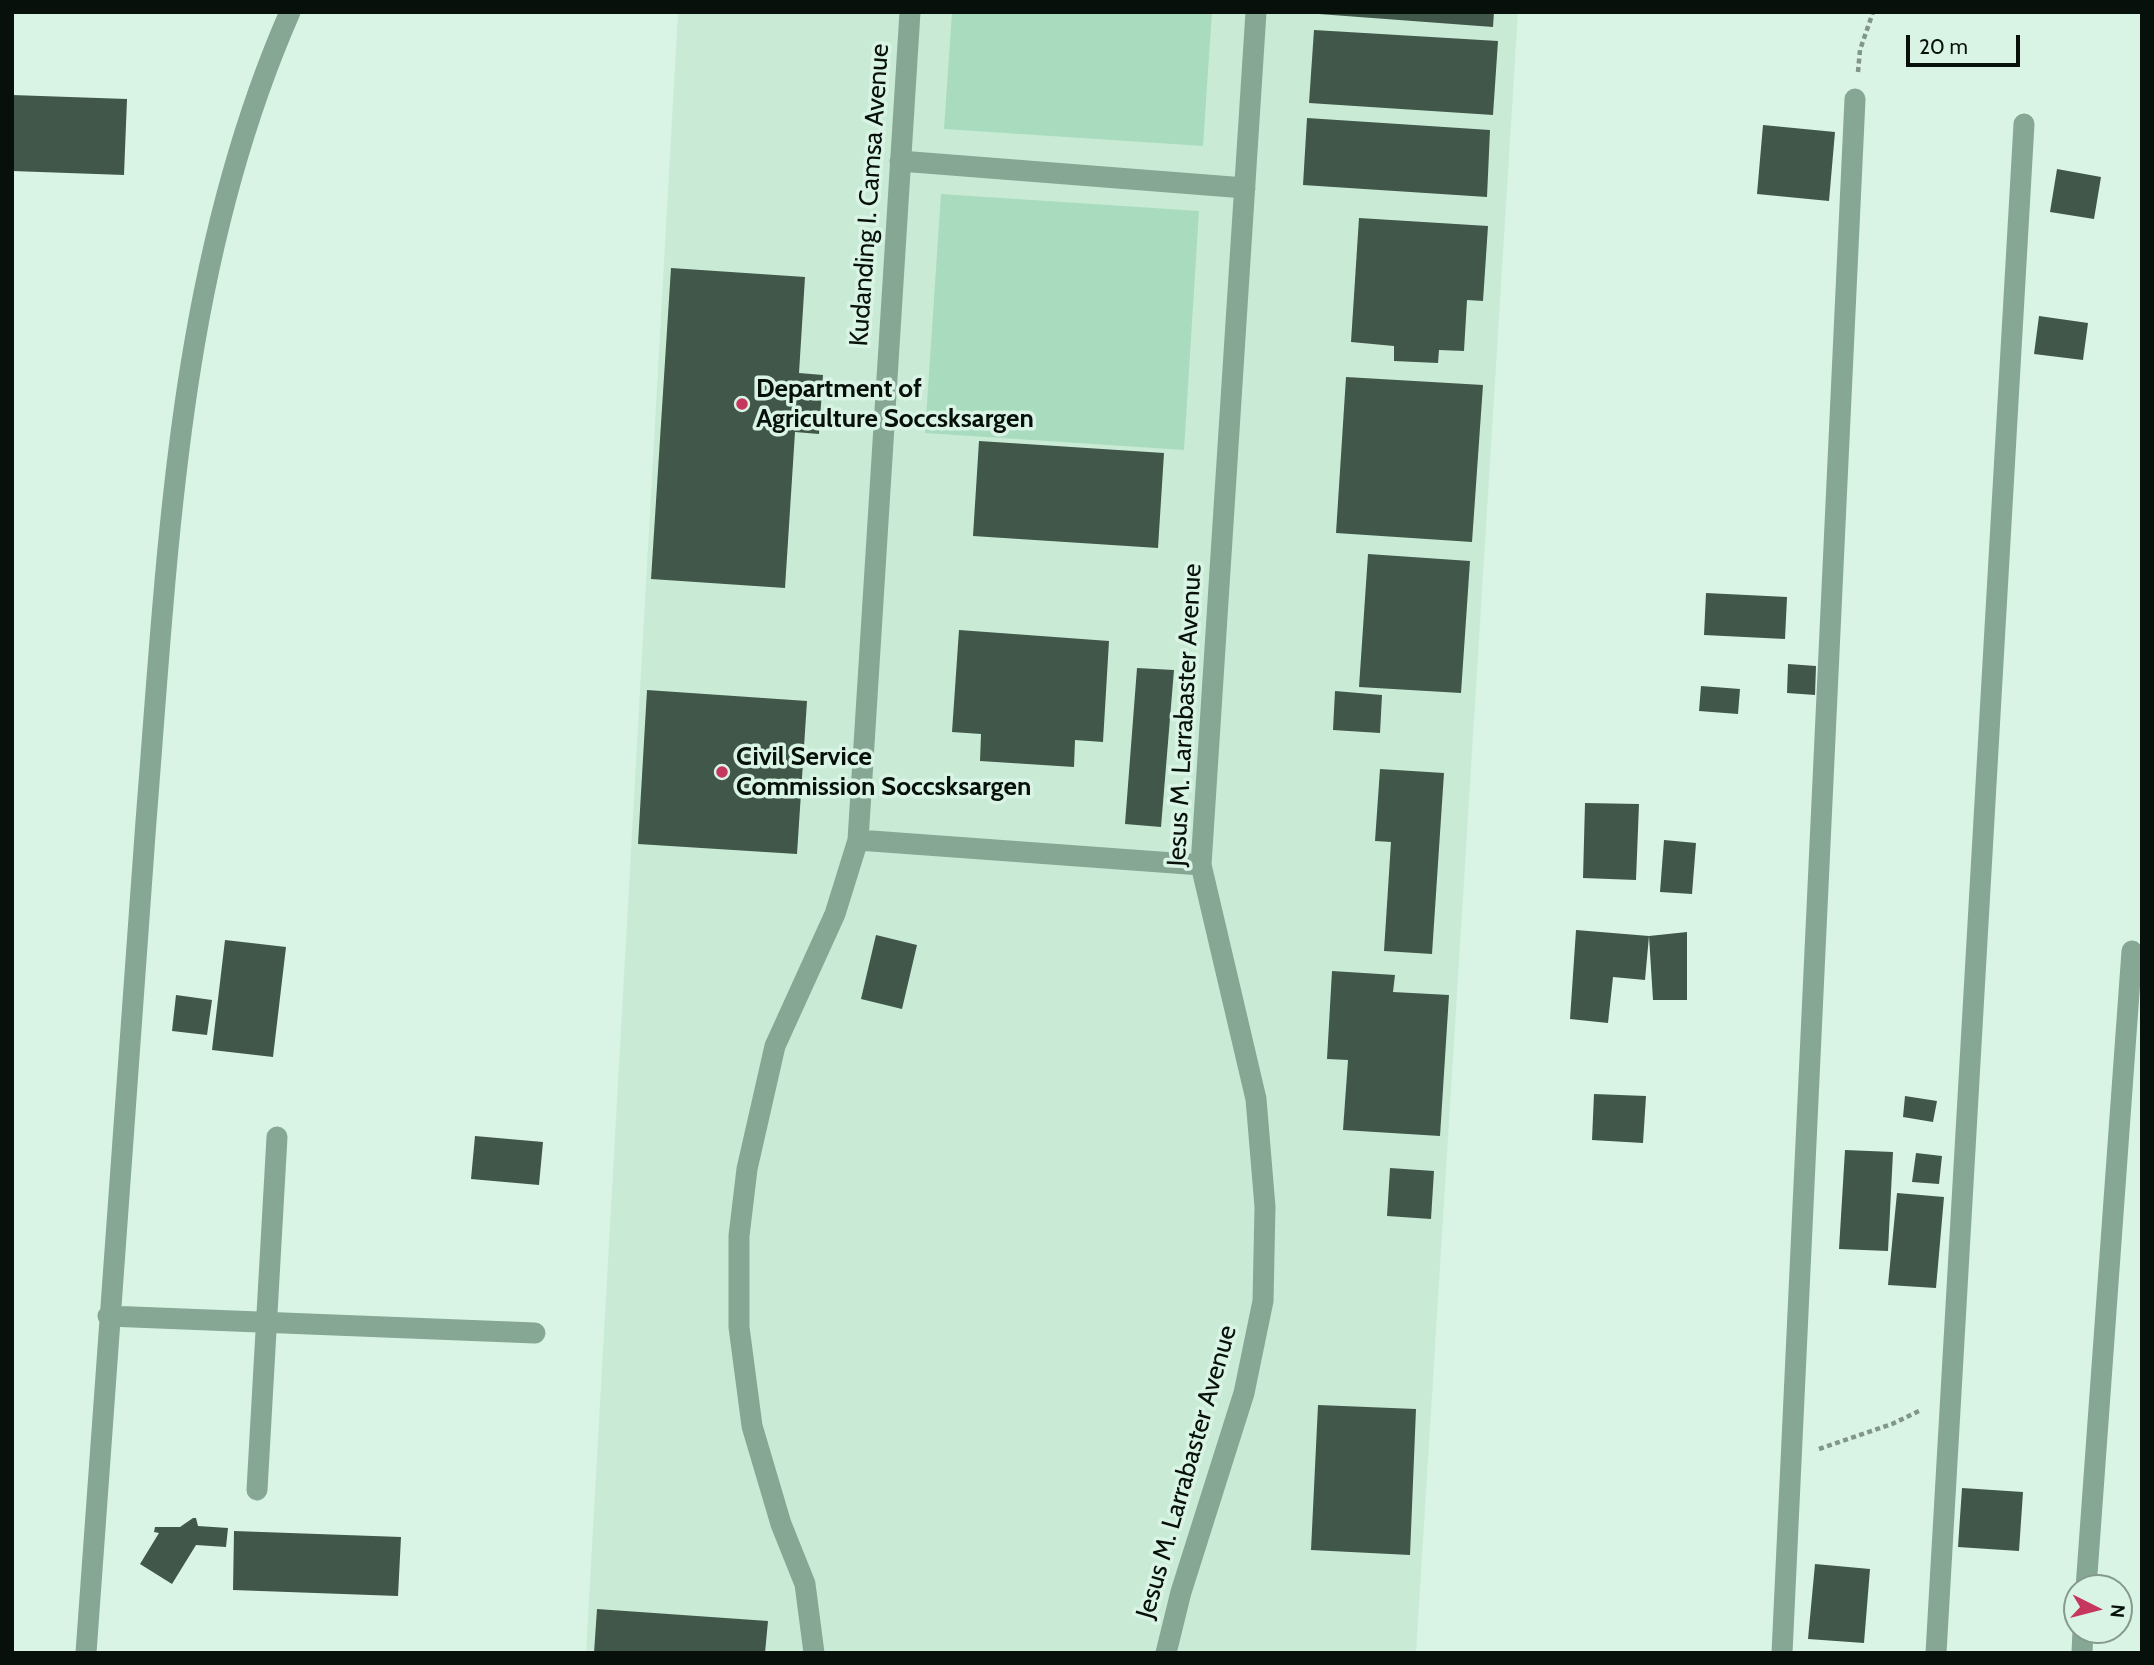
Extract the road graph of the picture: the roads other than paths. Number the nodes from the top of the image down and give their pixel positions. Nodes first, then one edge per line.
1 (290, 12) edge
2 (910, 12) edge
3 (1256, 12) edge
4 (1855, 99) road end
5 (2024, 124) dead end
6 (901, 162) junction
7 (1245, 188) junction
8 (858, 840) junction
9 (1201, 864) junction
10 (2132, 951) dead end
11 (277, 1138) dead end
12 (108, 1316) junction
13 (266, 1322) junction
14 (535, 1333) dead end
15 (257, 1490) dead end
16 (2088, 1574) edge
17 (86, 1653) edge
18 (814, 1653) edge
19 (1166, 1653) edge
20 (1782, 1653) edge
21 (1936, 1653) edge

1 - 12 street
2 - 6 street, Kudanding I. Camsa Avenue
3 - 7 street, Jesus M. Larrabaster Avenue
4 - 20 street
5 - 21 street
6 - 7 street
6 - 8 street, Kudanding I. Camsa Avenue
7 - 9 street, Jesus M. Larrabaster Avenue
8 - 9 street
8 - 18 street, Kudanding I. Camsa Avenue
9 - 19 street, Jesus M. Larrabaster Avenue
10 - 16 street
11 - 13 street
12 - 13 street
12 - 17 street
13 - 14 street
13 - 15 street

